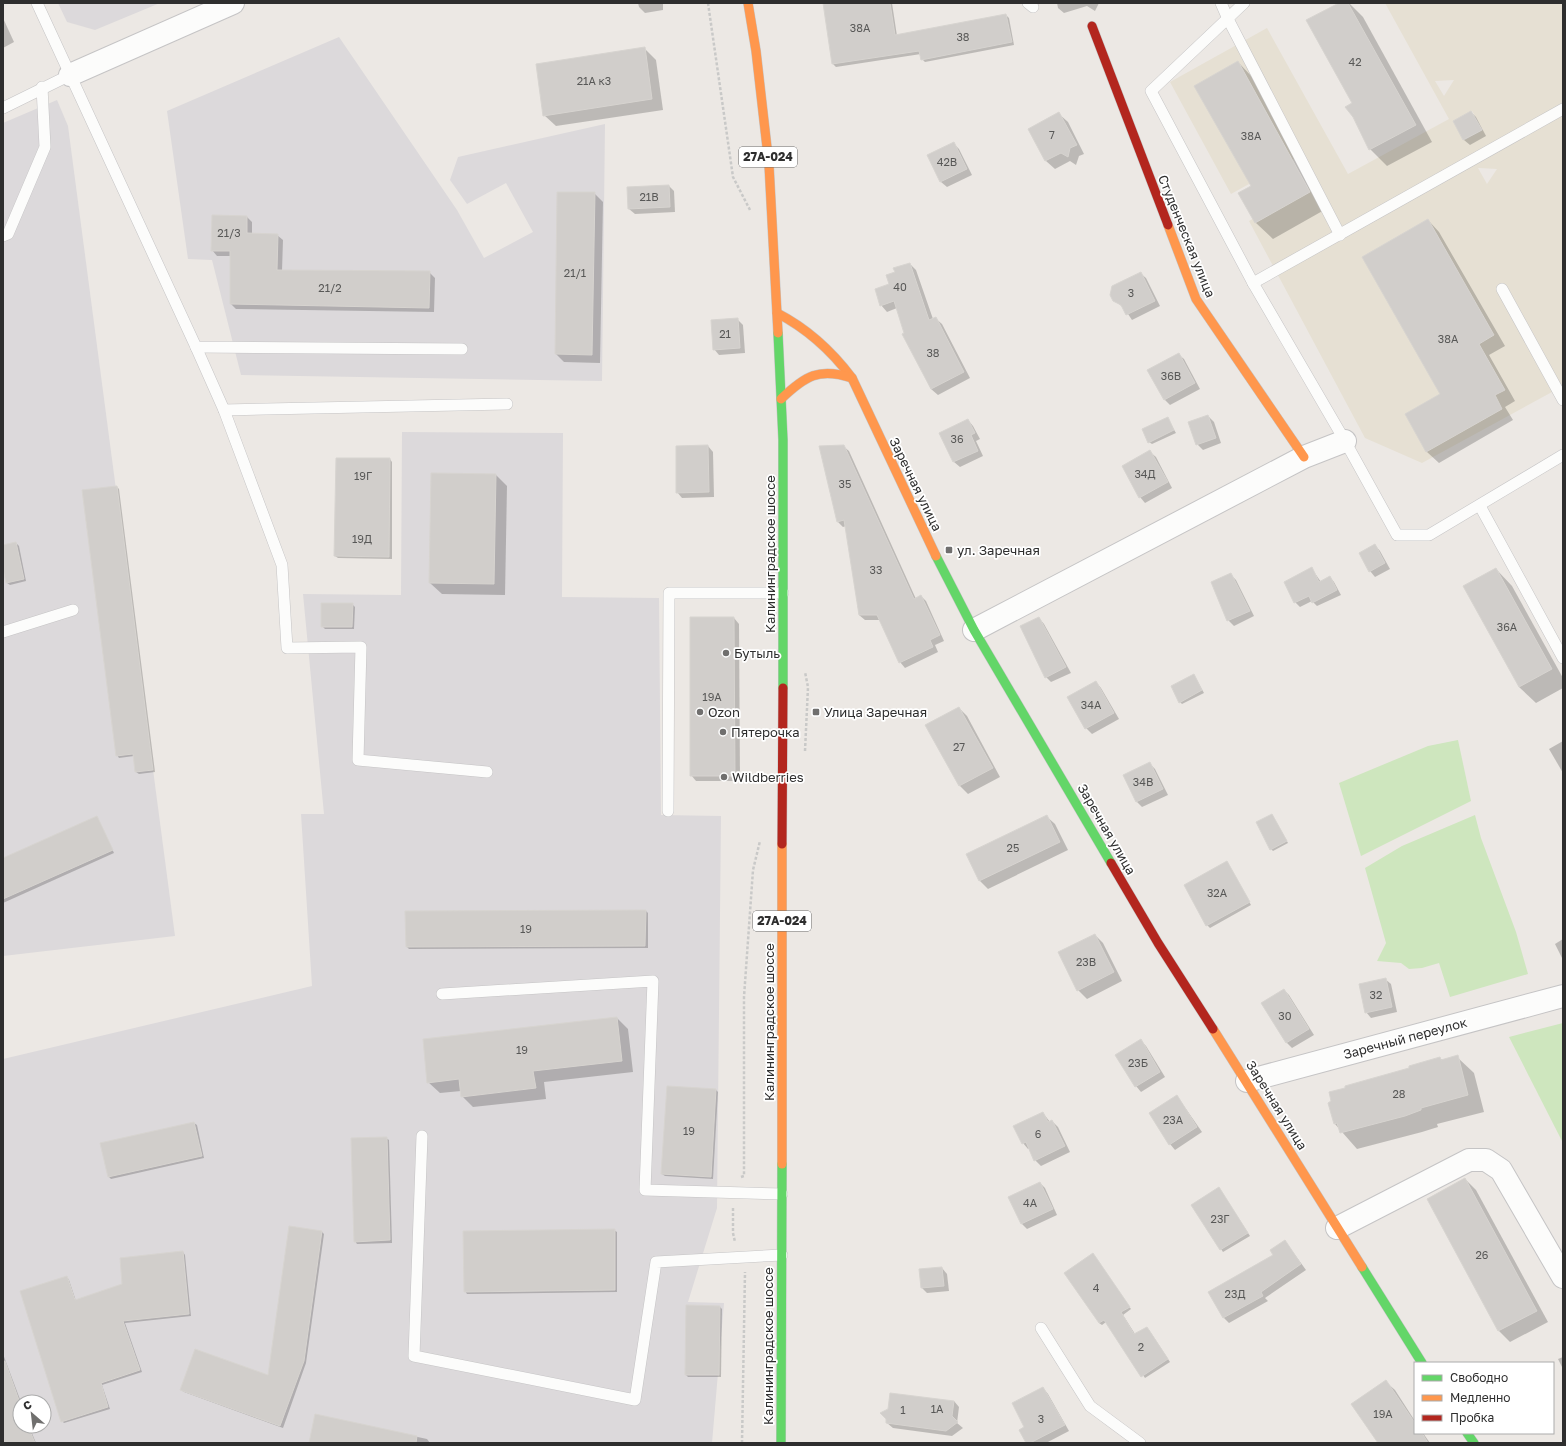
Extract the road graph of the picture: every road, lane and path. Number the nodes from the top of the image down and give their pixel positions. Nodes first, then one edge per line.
1 (36, 3) edge
2 (233, 3) edge
3 (708, 3) edge
4 (748, 3) edge
5 (1221, 3) edge
6 (1244, 3) edge
7 (1228, 19) junction
8 (1092, 26) dead end
9 (70, 75) junction
10 (42, 87) junction
11 (3, 108) edge
12 (1563, 109) edge
13 (752, 215) dead end
14 (1340, 235) junction
15 (3, 236) edge
16 (1253, 283) junction
17 (1502, 289) dead end
18 (777, 313) junction
19 (196, 347) junction
20 (462, 349) dead end
21 (852, 378) junction
22 (781, 399) junction
23 (1563, 400) edge
24 (507, 404) dead end
25 (224, 410) junction
26 (1345, 441) junction
27 (1563, 455) edge
28 (1304, 458) junction
29 (1480, 506) junction
30 (783, 593) junction
31 (73, 610) dead end
32 (974, 630) junction
33 (3, 632) edge
34 (1563, 658) edge
35 (487, 772) dead end
36 (668, 811) dead end
37 (442, 994) dead end
38 (1563, 996) edge
39 (1247, 1081) junction
40 (422, 1136) dead end
41 (782, 1194) junction
42 (1337, 1228) junction
43 (782, 1255) junction
44 (1563, 1277) edge
45 (1041, 1328) dead end
46 (1421, 1362) edge
47 (1468, 1434) edge
48 (781, 1443) edge
49 (1140, 1443) edge
50 (1474, 1443) edge

1 - 9 lane
2 - 9 street
3 - 13 path
4 - 18 main road, Калининградское шоссе / 27А-024
5 - 7 lane
6 - 7 lane
7 - 14 lane
7 - 16 lane
8 - 28 main road, Студенческая улица
9 - 10 lane
9 - 19 lane
10 - 11 lane
10 - 15 lane
12 - 14 lane
14 - 16 lane
16 - 26 lane
17 - 23 lane
18 - 21 main road, Заречная улица
18 - 22 main road, Калининградское шоссе / 27А-024
19 - 20 lane
19 - 25 lane
21 - 22 main road
21 - 32 main road, Заречная улица
22 - 30 main road, Калининградское шоссе / 27А-024
24 - 25 lane
25 - 35 lane
26 - 28 street
26 - 29 lane
27 - 29 lane
28 - 32 street
29 - 34 lane
30 - 36 lane
30 - 41 main road, Калининградское шоссе / 27А-024
31 - 33 lane
32 - 39 main road, Заречная улица
37 - 41 lane
38 - 39 street, Заречный переулок
39 - 42 main road, Заречная улица
40 - 43 lane
41 - 43 main road, Калининградское шоссе / 27А-024
42 - 44 street
42 - 46 main road, Заречная улица
43 - 48 main road, Калининградское шоссе / 27А-024
45 - 49 lane
47 - 50 main road

